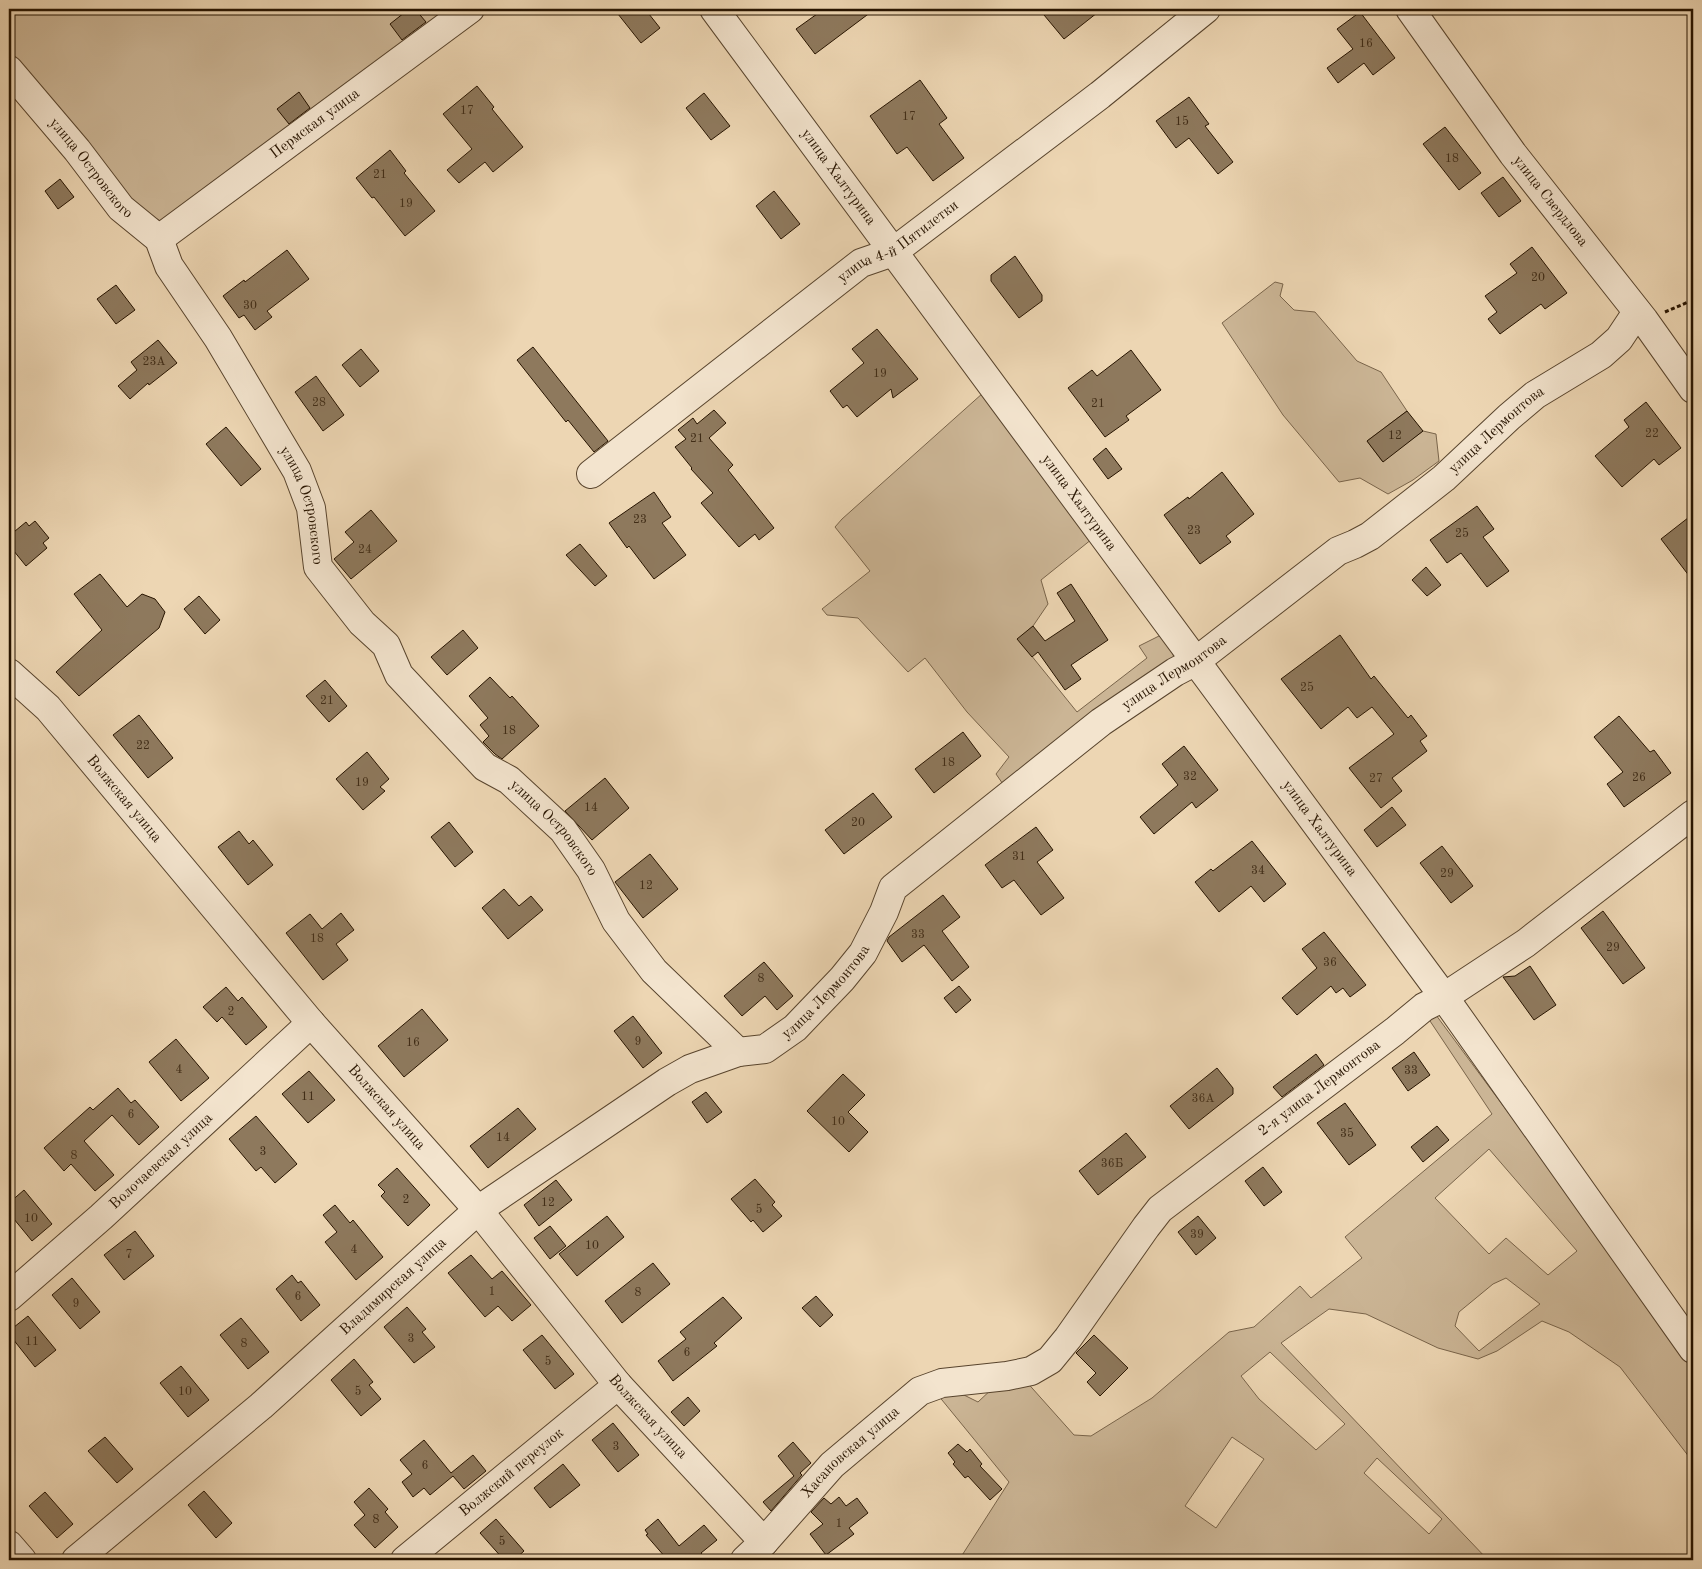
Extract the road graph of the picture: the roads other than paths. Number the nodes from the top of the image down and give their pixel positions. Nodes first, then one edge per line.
1 (470, 9) edge
2 (714, 9) edge
3 (1206, 9) edge
4 (1410, 9) edge
5 (9, 70) edge
6 (159, 239) junction
7 (893, 252) junction
8 (1637, 312) junction
9 (1693, 389) edge
10 (591, 474) dead end
11 (1196, 661) junction
12 (9, 673) edge
13 (1693, 814) edge
14 (1444, 997) junction
15 (310, 1023) junction
16 (738, 1052) junction
17 (478, 1210) junction
18 (9, 1297) edge
19 (1693, 1349) edge
20 (978, 1380) joint
21 (618, 1385) junction
22 (764, 1542) junction
23 (9, 1545) edge
24 (22, 1560) edge
25 (76, 1560) edge
26 (405, 1560) edge
27 (744, 1560) edge

1 - 6 street, Пермская улица
2 - 7 street, улица Халтурина
3 - 7 street, улица 4-й Пятилетки
4 - 8 street, улица Свердлова
5 - 6 street, улица Островского
6 - 16 street, улица Островского
7 - 10 street, улица 4-й Пятилетки
7 - 11 street, улица Халтурина
8 - 9 street, улица Свердлова
8 - 11 street, улица Лермонтова
11 - 14 street, улица Халтурина
11 - 16 street, улица Лермонтова
12 - 15 street, Волжская улица
13 - 14 street, 2-я улица Лермонтова
14 - 19 street, улица Халтурина
14 - 20 street, 2-я улица Лермонтова
15 - 17 street, Волжская улица
15 - 18 street, Волочаевская улица
16 - 17 street, Владимирская улица
17 - 21 street, Волжская улица
17 - 25 street, Владимирская улица
20 - 22 street, Хасановская улица
21 - 22 street, Волжская улица
21 - 26 street, Волжский переулок
22 - 27 street, Хасановская улица
23 - 24 street

